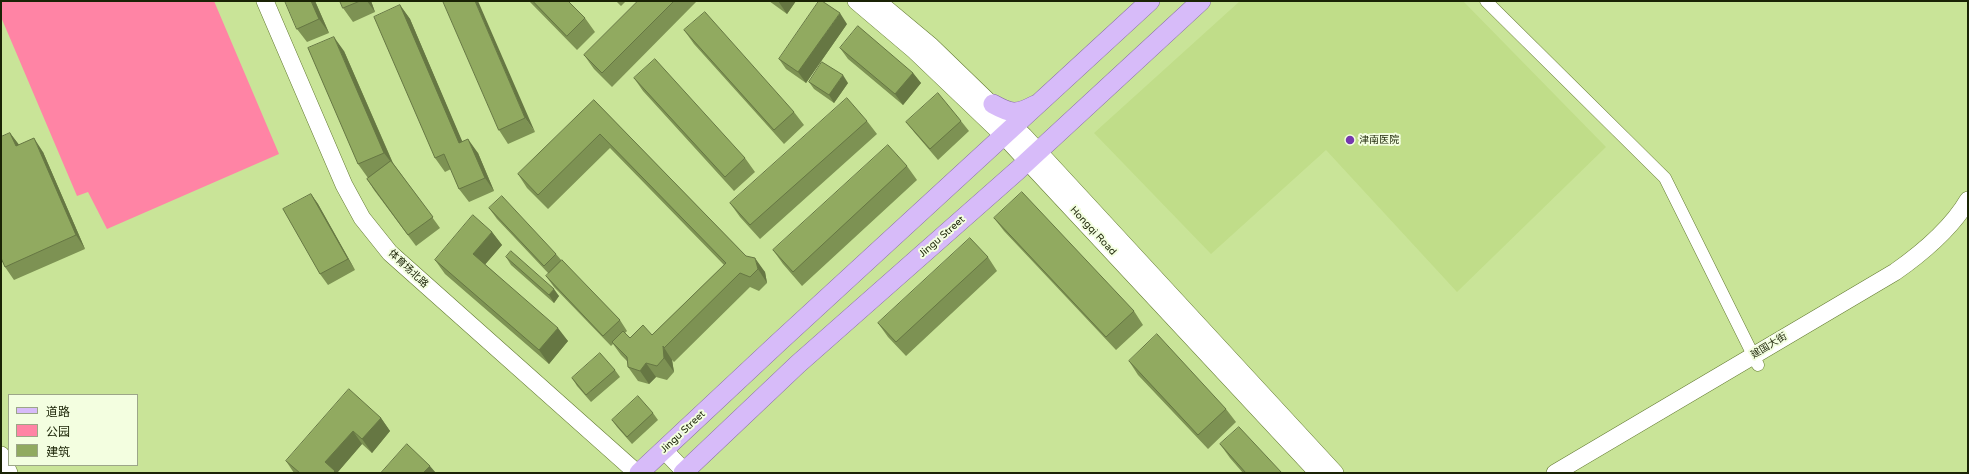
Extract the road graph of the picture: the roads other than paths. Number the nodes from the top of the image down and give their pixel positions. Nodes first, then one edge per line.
1 (255, 1) edge
2 (265, 1) edge
3 (856, 1) edge
4 (877, 1) edge
5 (1150, 1) edge
6 (1201, 1) edge
7 (1486, 1) edge
8 (1043, 101) junction
9 (988, 110) junction
10 (1066, 127) junction
11 (1013, 132) junction
12 (1033, 156) junction
13 (1968, 200) edge
14 (1968, 216) edge
15 (1755, 360) junction
16 (664, 450) junction
17 (1, 455) edge
18 (684, 472) edge
19 (9, 473) edge
20 (620, 473) edge
21 (638, 473) edge
22 (1318, 473) edge
23 (1335, 473) edge
24 (1555, 473) edge
25 (1574, 473) edge

1 - 20 main road, 体育场北路
2 - 21 main road, 体育场北路
3 - 9 main road, Hongqi Road
4 - 9 main road, Hongqi Road
5 - 8 main road, Jingu Street
6 - 10 main road, Jingu Street
7 - 15 street
8 - 9 main road
8 - 11 main road, Jingu Street
9 - 11 main road, Hongqi Road
10 - 11 main road
10 - 12 main road, Jingu Street
11 - 12 main road, Hongqi Road
11 - 16 main road, Jingu Street
12 - 18 main road, Jingu Street
12 - 22 main road, Hongqi Road
12 - 23 main road, Hongqi Road
13 - 15 main road, 建国大街
14 - 15 main road, 建国大街
15 - 24 main road, 建国大街
15 - 25 main road, 建国大街
16 - 18 main road
16 - 21 main road, Jingu Street
17 - 19 main road

